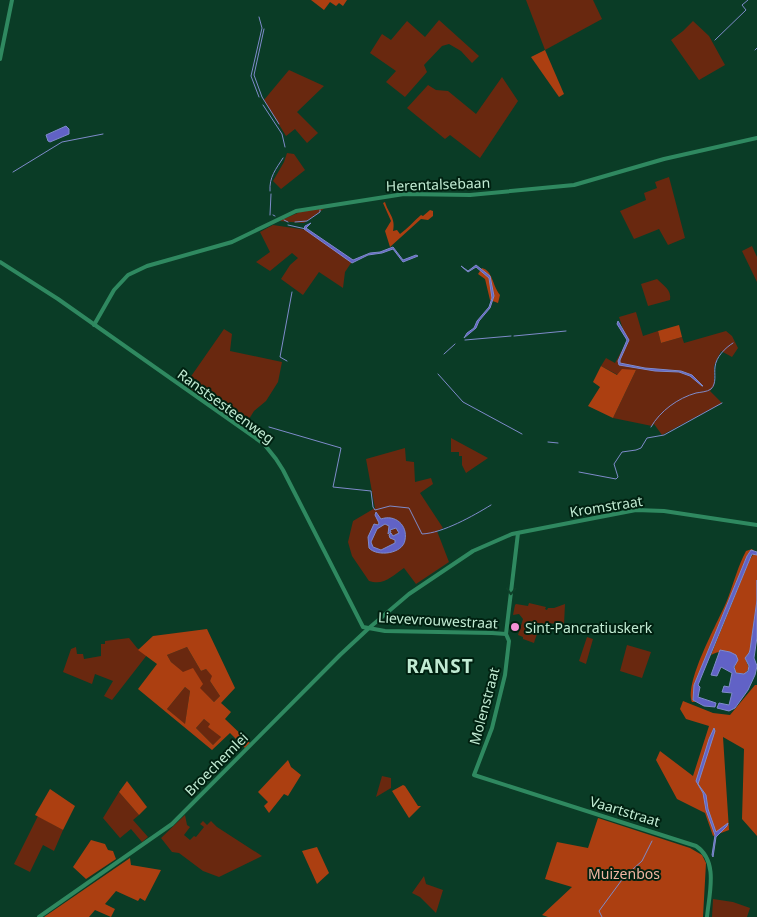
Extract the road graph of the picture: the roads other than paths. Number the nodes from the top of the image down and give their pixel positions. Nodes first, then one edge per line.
1 (12, 0) edge
2 (0, 59) edge
3 (757, 138) edge
4 (0, 262) edge
5 (94, 325) junction
6 (757, 525) edge
7 (518, 533) junction
8 (377, 621) junction
9 (369, 628) junction
10 (379, 630) junction
11 (506, 634) junction
12 (474, 775) joint
13 (40, 917) edge
14 (707, 917) edge

1 - 2 street
3 - 5 street, Herentalsebaan
4 - 5 street, Ranstsesteenweg
5 - 9 street, Ranstsesteenweg
6 - 7 street, Kromstraat
7 - 8 street, Kromstraat
7 -> 11 street
8 - 9 street, Broechemlei
8 - 10 street
9 - 10 street, Lievevrouwestraat
9 - 13 street, Broechemlei
10 - 11 street, Lievevrouwestraat
11 - 12 street, Molenstraat
12 - 14 street, Vaartstraat

